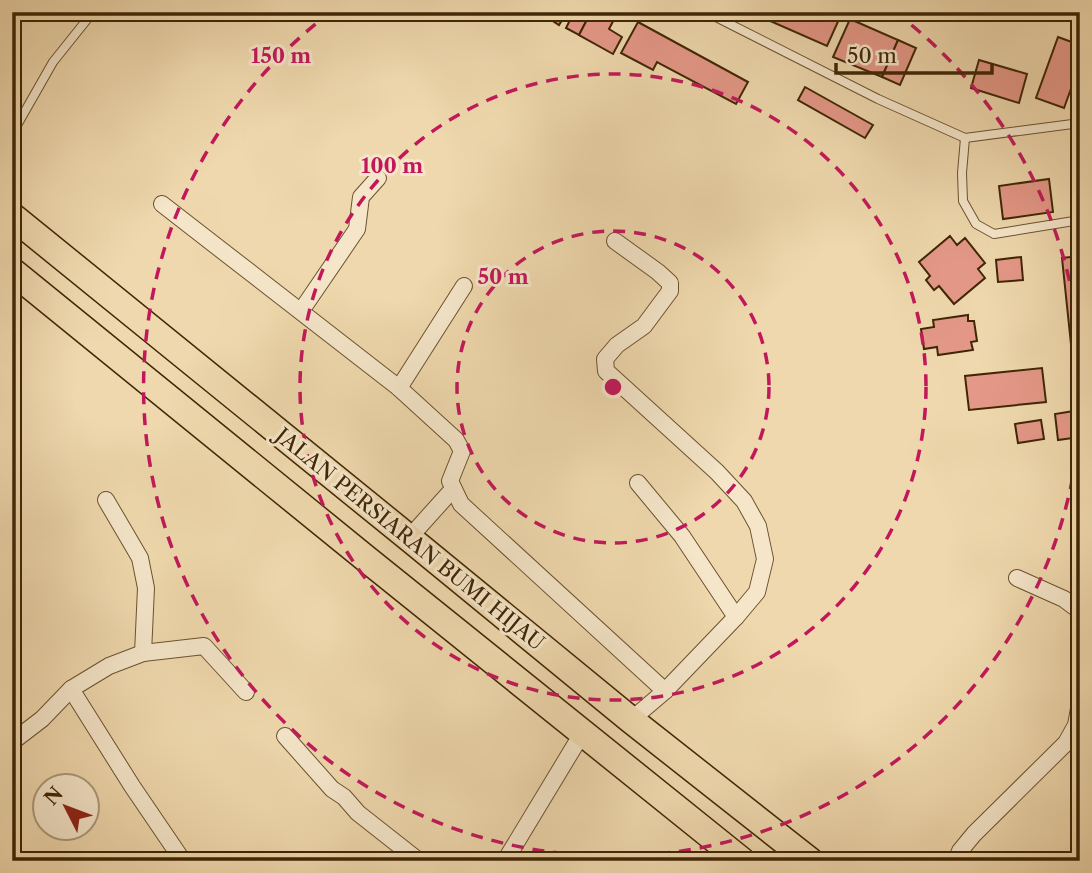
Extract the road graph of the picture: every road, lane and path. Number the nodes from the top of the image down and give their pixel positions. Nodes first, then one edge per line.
1 (93, 12) edge
2 (706, 12) edge
3 (1080, 123) edge
4 (12, 134) edge
5 (965, 138) junction
6 (378, 178) dead end
7 (162, 204) dead end
8 (12, 216) edge
9 (1080, 220) edge
10 (615, 241) dead end
11 (12, 271) edge
12 (464, 286) dead end
13 (301, 311) junction
14 (214, 379) junction
15 (399, 388) junction
16 (186, 412) junction
17 (638, 483) dead end
18 (453, 489) junction
19 (106, 500) dead end
20 (409, 538) junction
21 (1017, 578) dead end
22 (1080, 611) edge
23 (736, 617) junction
24 (143, 653) junction
25 (71, 689) junction
26 (665, 691) junction
27 (246, 692) dead end
28 (1080, 703) edge
29 (631, 720) junction
30 (583, 732) junction
31 (285, 736) dead end
32 (12, 742) edge
33 (183, 861) edge
34 (419, 861) edge
35 (505, 861) edge
36 (743, 861) edge
37 (810, 861) edge
38 (956, 861) edge

1 - 4 lane
2 - 5 lane
3 - 5 lane
5 - 9 lane
6 - 13 street
7 - 13 street
8 - 14 main road, JALAN PERSIARAN BUMI HIJAU
10 - 23 street
11 - 16 main road, JALAN PERSIARAN BUMI HIJAU
12 - 15 street
13 - 15 street
14 - 16 main road
14 - 20 main road, JALAN PERSIARAN BUMI HIJAU
15 - 18 street
16 - 30 main road, JALAN PERSIARAN BUMI HIJAU
17 - 23 street
18 - 20 street
18 - 26 street
19 - 24 street
20 - 29 main road, JALAN PERSIARAN BUMI HIJAU
21 - 22 street
23 - 26 street
24 - 25 street
24 - 27 street
25 - 32 street
25 - 33 street
26 - 29 street
28 - 38 street
29 - 37 main road, JALAN PERSIARAN BUMI HIJAU
30 - 35 street
30 - 36 main road, JALAN PERSIARAN BUMI HIJAU
31 - 34 street

